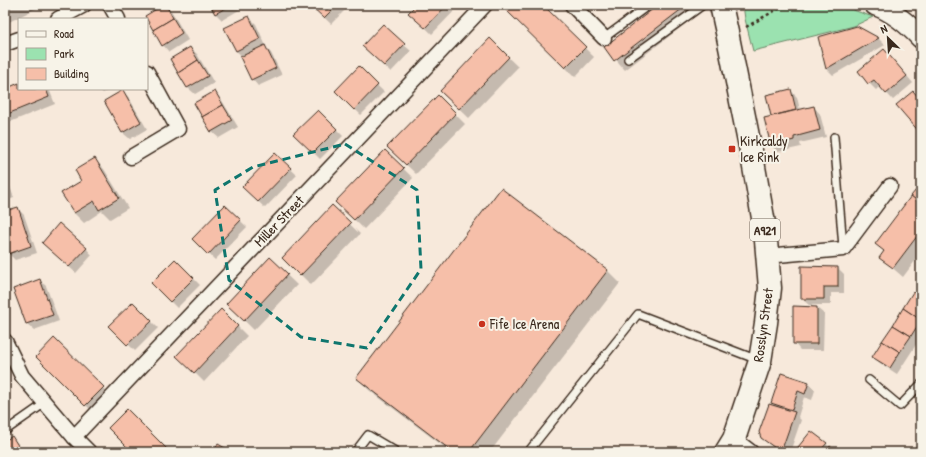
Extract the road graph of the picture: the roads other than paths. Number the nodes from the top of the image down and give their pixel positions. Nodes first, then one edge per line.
1 (84, 5) edge
2 (110, 5) edge
3 (485, 5) edge
4 (572, 5) edge
5 (649, 5) edge
6 (702, 5) edge
7 (721, 5) edge
8 (880, 6) edge
9 (60, 18) edge
10 (117, 18) edge
11 (604, 38) joint
12 (921, 38) edge
13 (18, 39) edge
14 (5, 44) edge
15 (628, 59) dead end
16 (148, 74) edge
17 (834, 137) dead end
18 (131, 157) dead end
19 (890, 186) dead end
20 (843, 249) junction
21 (767, 256) junction
22 (5, 341) edge
23 (760, 361) junction
24 (869, 380) dead end
25 (921, 384) edge
26 (45, 403) junction
27 (5, 431) edge
28 (74, 437) junction
29 (737, 448) edge
30 (89, 452) edge
31 (355, 452) edge
32 (397, 452) edge
33 (528, 452) edge

1 - 9 street
2 - 10 street
3 - 28 street, Miller Street
4 - 11 street
5 - 11 lane
6 - 15 lane
7 - 21 main road, Rosslyn Street / A921
8 - 12 main road
13 - 14 street
16 - 18 street
17 - 20 lane
19 - 20 street
20 - 21 street
21 - 23 main road, Rosslyn Street / A921
22 - 26 street
23 - 29 main road, Rosslyn Street / A921
23 - 33 lane
24 - 25 lane
26 - 27 lane
26 - 28 street
28 - 30 street
31 - 32 lane

